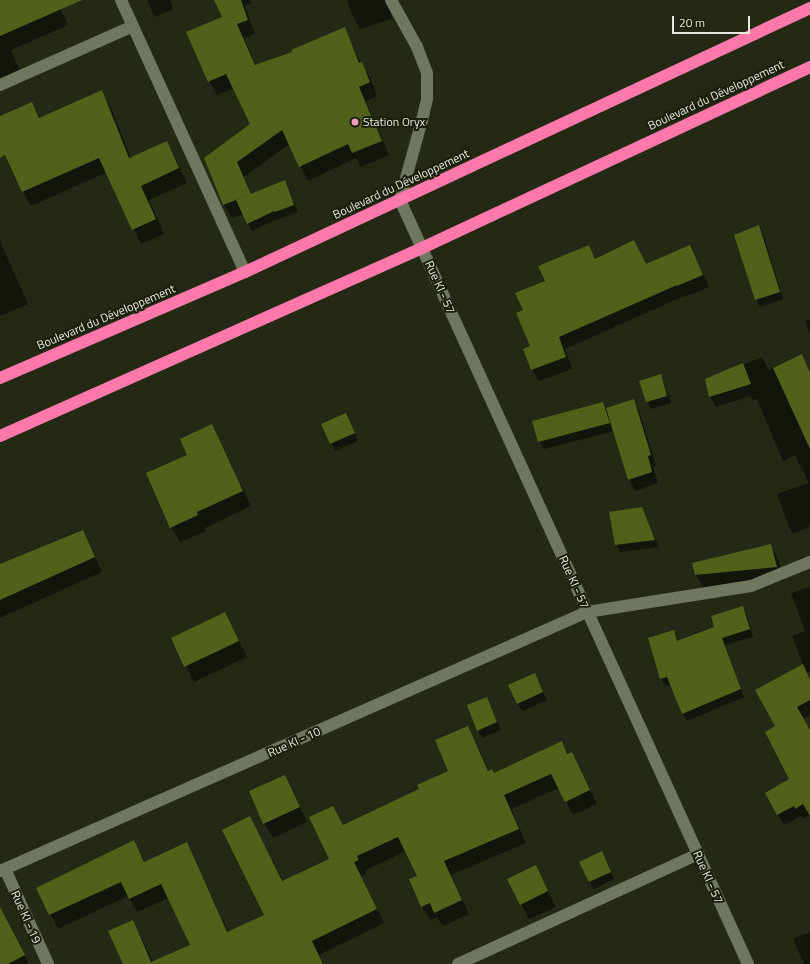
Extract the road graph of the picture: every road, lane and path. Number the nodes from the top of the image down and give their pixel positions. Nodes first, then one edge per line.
1 (121, 0) edge
2 (391, 0) edge
3 (810, 8) edge
4 (133, 26) junction
5 (810, 67) edge
6 (0, 85) edge
7 (400, 200) junction
8 (422, 248) junction
9 (245, 272) junction
10 (0, 378) edge
11 (0, 436) edge
12 (810, 562) edge
13 (587, 612) junction
14 (698, 854) junction
15 (2, 870) edge
16 (48, 964) edge
17 (458, 964) edge
18 (748, 964) edge

1 - 4 street
2 - 7 street
3 - 7 highway, Boulevard du Développement
4 - 6 street
4 - 9 street
5 - 8 highway, Boulevard du Développement
7 - 8 street, Rue KI - 57
7 - 9 highway, Boulevard du Développement
8 - 11 highway, Boulevard du Développement
8 - 13 street, Rue KI - 57
9 - 10 highway, Boulevard du Développement
12 - 13 street, Rue KI - 10
13 - 14 street, Rue KI - 57
13 - 15 street, Rue KI - 10
14 - 17 street
14 - 18 street, Rue KI - 57
15 - 16 street, Rue KI - 19

